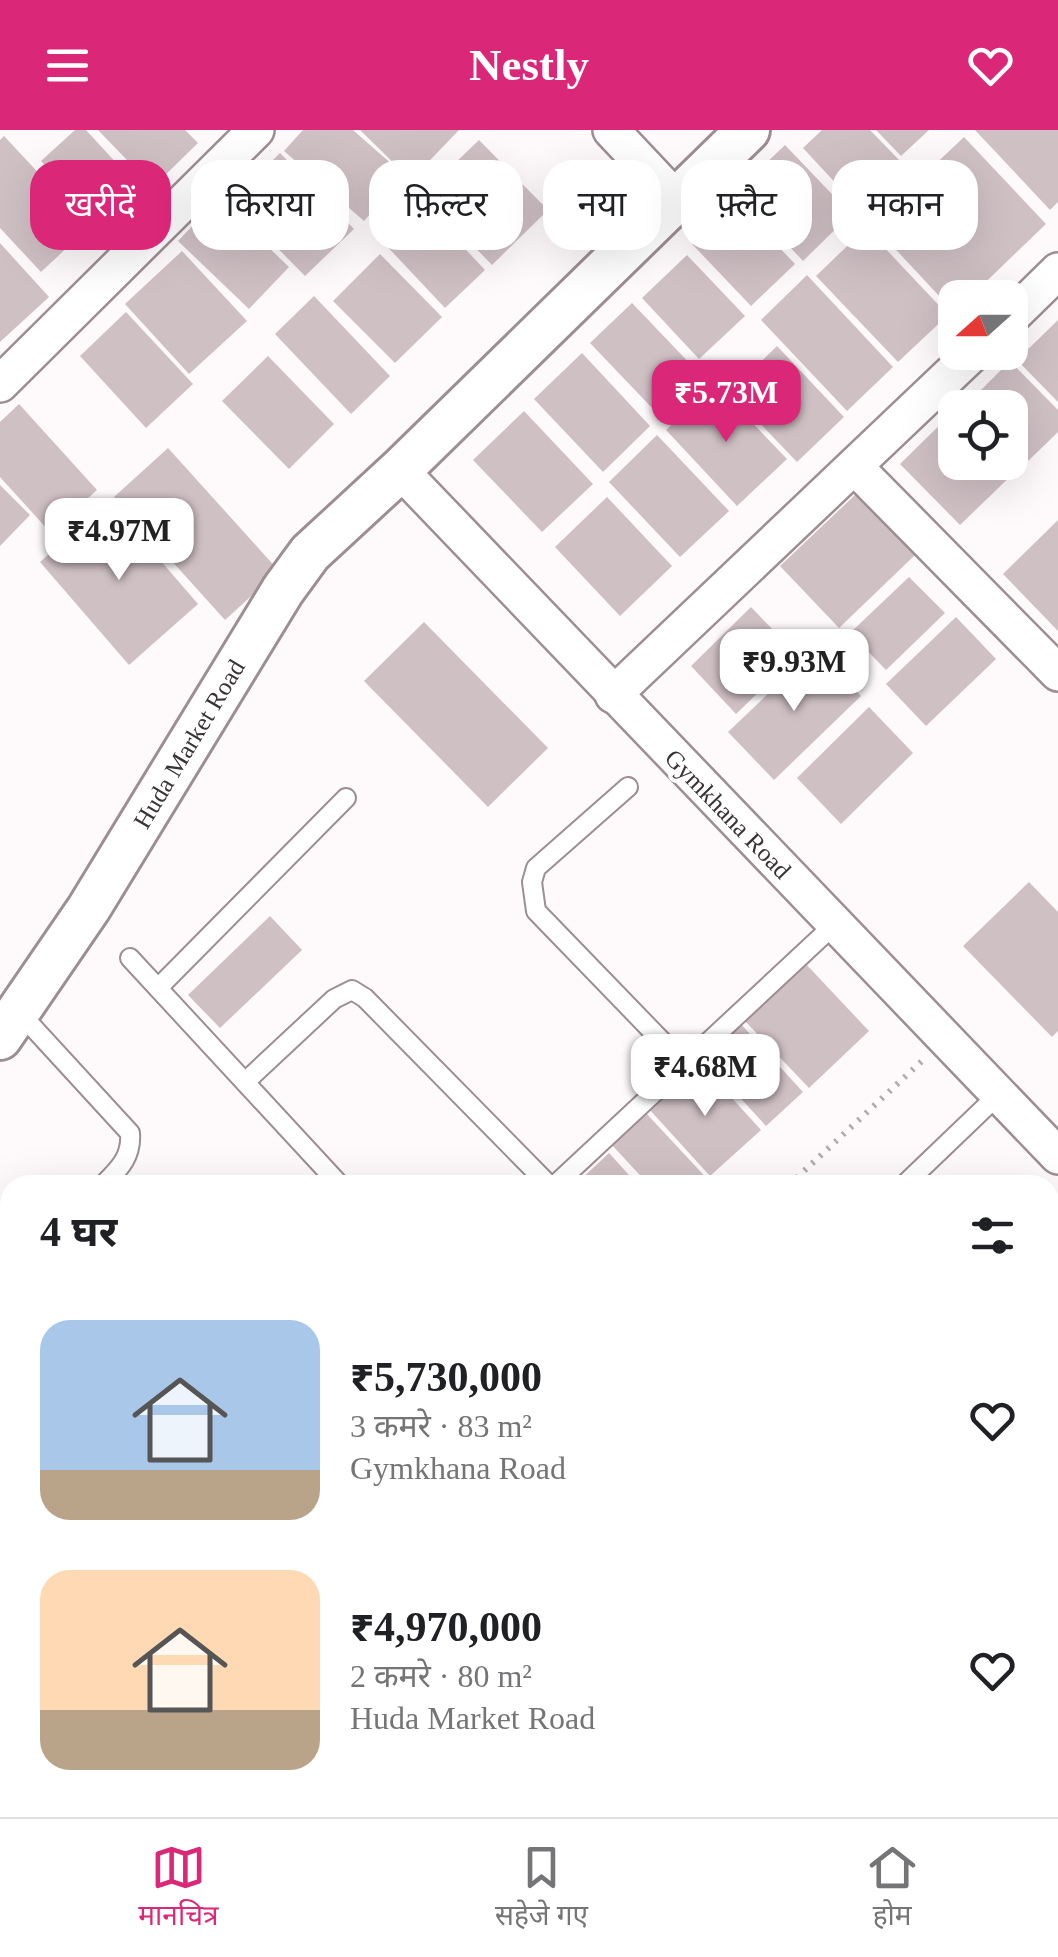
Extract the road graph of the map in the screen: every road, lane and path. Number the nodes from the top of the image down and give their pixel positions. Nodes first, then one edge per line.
1 (256, 130) edge
2 (611, 130) edge
3 (748, 130) edge
4 (676, 198) junction
5 (1058, 271) edge
6 (1028, 300) edge
7 (955, 370) edge
8 (2, 379) edge
9 (855, 467) junction
10 (400, 470) junction
11 (1058, 674) edge
12 (613, 695) junction
13 (628, 787) dead end
14 (346, 798) dead end
15 (835, 924) junction
16 (130, 958) dead end
17 (158, 988) junction
18 (9, 1024) edge
19 (946, 1039) junction
20 (685, 1065) junction
21 (245, 1082) junction
22 (999, 1094) junction
23 (1058, 1156) edge
24 (113, 1175) edge
25 (331, 1175) edge
26 (542, 1175) edge
27 (563, 1175) edge
28 (800, 1175) edge
29 (914, 1175) edge

1 - 8 street
2 - 4 street
3 - 4 street, Huda Market Road
4 - 10 street, Huda Market Road
5 - 6 street
7 - 9 street
9 - 11 street
9 - 12 street
10 - 12 street, Gymkhana Road
10 - 18 street, Huda Market Road
12 - 15 street, Gymkhana Road
13 - 20 lane
14 - 17 lane
15 - 19 street, Gymkhana Road
15 - 20 lane
16 - 17 lane
17 - 21 lane
18 - 24 lane
19 - 22 street, Gymkhana Road
19 - 28 path
20 - 27 lane
21 - 25 lane
21 - 26 lane
22 - 23 street, Gymkhana Road
22 - 29 lane

